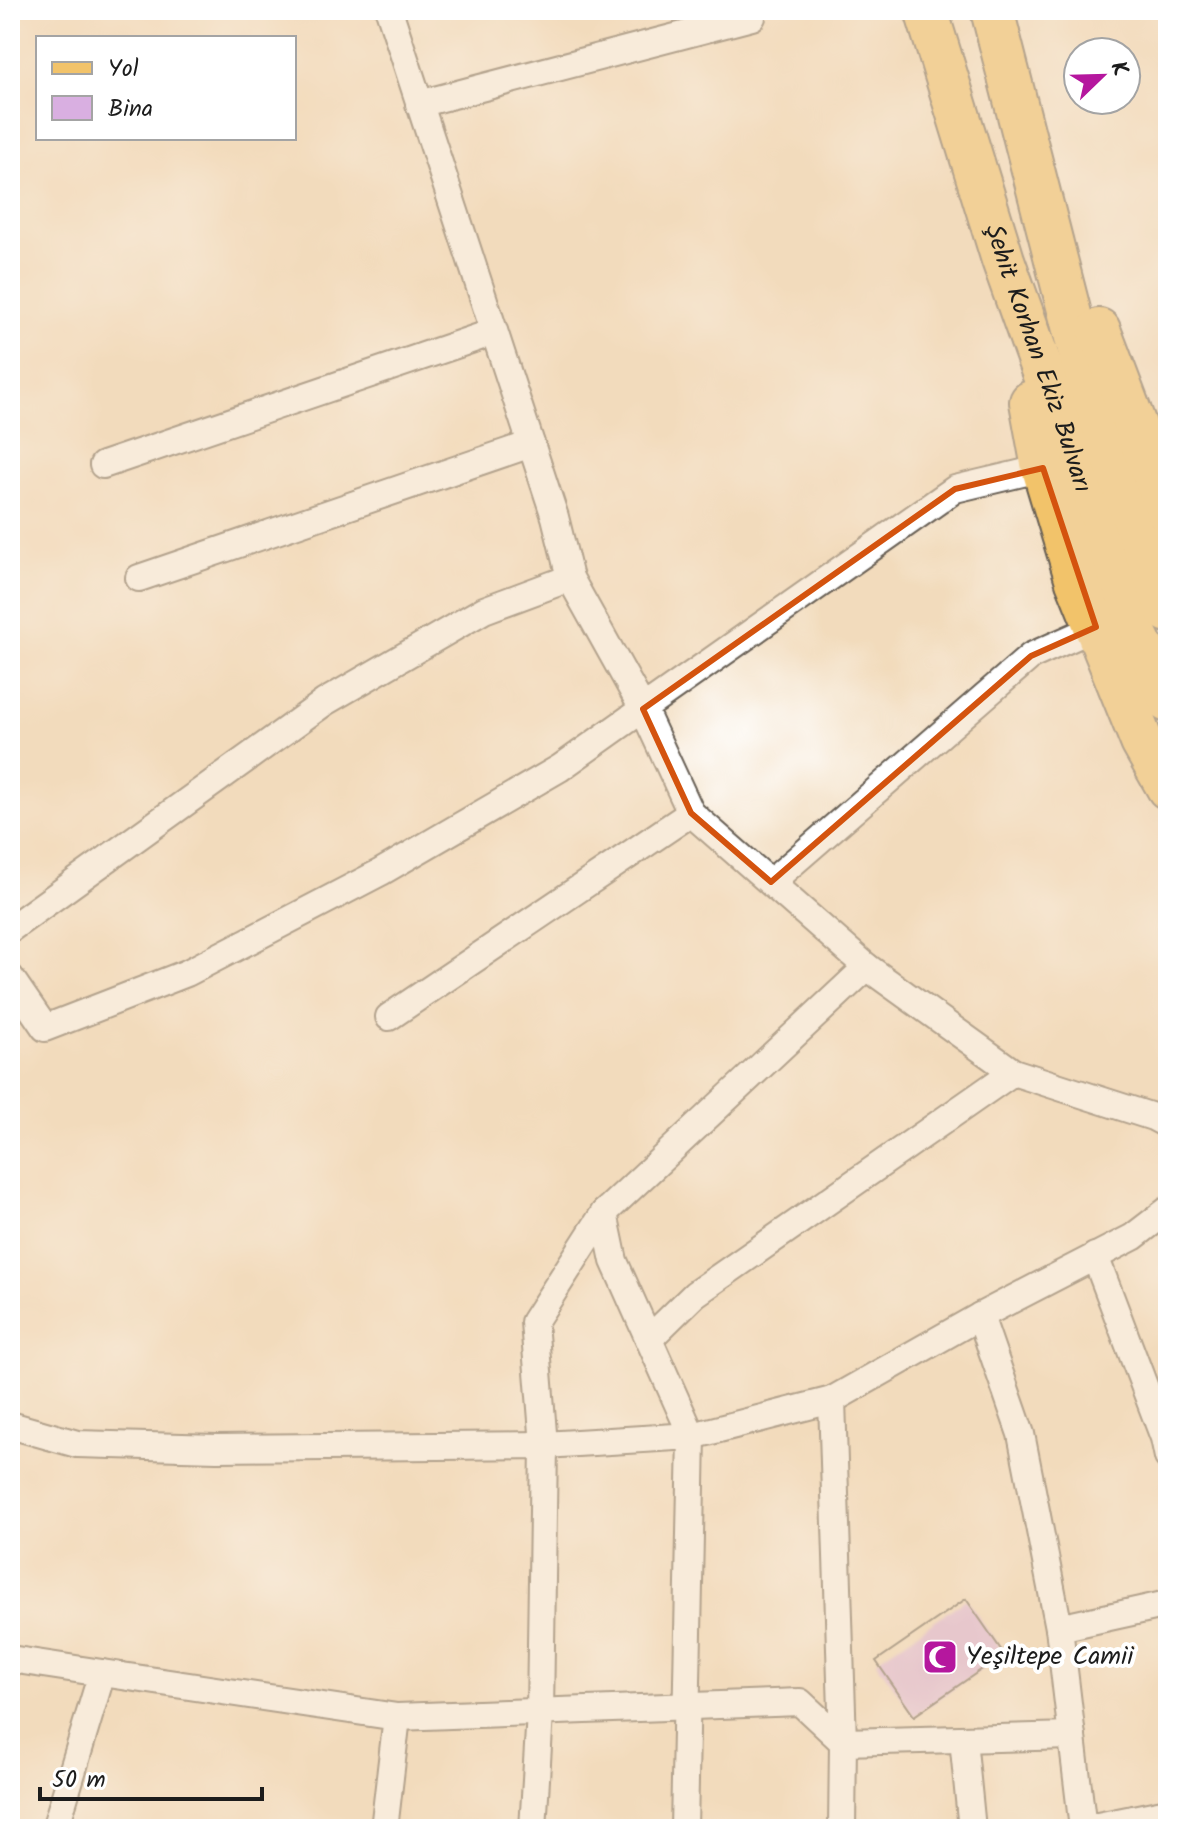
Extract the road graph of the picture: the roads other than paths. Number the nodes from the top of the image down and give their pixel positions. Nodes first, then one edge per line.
1 (389, 10) edge
2 (926, 10) edge
3 (992, 10) edge
4 (752, 17) dead end
5 (419, 104) junction
6 (1031, 164) junction
7 (1003, 260) junction
8 (494, 332) junction
9 (531, 444) junction
10 (103, 465) dead end
11 (1043, 468) junction
12 (1168, 512) edge
13 (139, 578) dead end
14 (570, 578) junction
15 (1168, 611) edge
16 (1096, 627) junction
17 (1168, 701) edge
18 (643, 709) junction
19 (1168, 788) edge
20 (691, 813) junction
21 (771, 882) junction
22 (10, 929) edge
23 (867, 967) junction
24 (10, 977) edge
25 (389, 1017) dead end
26 (1013, 1072) junction
27 (1168, 1125) edge
28 (1168, 1210) edge
29 (604, 1213) junction
30 (1095, 1256) junction
31 (980, 1316) junction
32 (650, 1338) junction
33 (832, 1400) junction
34 (10, 1425) edge
35 (692, 1436) junction
36 (544, 1445) junction
37 (1168, 1457) edge
38 (1168, 1604) edge
39 (1059, 1628) junction
40 (10, 1659) edge
41 (102, 1673) junction
42 (685, 1705) junction
43 (540, 1713) junction
44 (397, 1717) junction
45 (1072, 1736) junction
46 (963, 1739) junction
47 (843, 1742) junction
48 (1168, 1812) edge
49 (55, 1829) edge
50 (384, 1829) edge
51 (533, 1829) edge
52 (684, 1829) edge
53 (842, 1829) edge
54 (972, 1829) edge
55 (1083, 1829) edge

1 - 5 street
2 - 7 main road, Şehit Korhan Ekiz Bulvarı
3 - 6 main road, Şehit Korhan Ekiz Bulvarı
4 - 5 street
5 - 8 street
6 - 12 main road
6 - 15 main road, Şehit Korhan Ekiz Bulvarı
7 - 11 main road
7 - 17 main road, Şehit Korhan Ekiz Bulvarı
8 - 9 street
8 - 10 street
9 - 13 street
9 - 14 street
11 - 16 main road
11 - 18 street
14 - 18 street
14 - 22 street
16 - 19 main road
16 - 21 street
18 - 20 street
18 - 24 street
20 - 21 street
20 - 25 street
21 - 23 street
23 - 26 street
23 - 29 street
26 - 27 street
26 - 32 street
28 - 30 street
29 - 32 street
29 - 36 street
30 - 31 street
30 - 37 street
31 - 33 street
31 - 39 street
32 - 35 street
33 - 35 street
33 - 47 street
34 - 36 street
35 - 36 street
35 - 42 street
36 - 43 street
38 - 39 street
39 - 45 street
40 - 41 street
41 - 44 street
41 - 49 street
42 - 43 street
42 - 47 street
42 - 52 street
43 - 44 street
43 - 51 street
44 - 50 street
45 - 46 street
45 - 55 street
46 - 47 street
46 - 54 street
47 - 53 street
48 - 55 street

